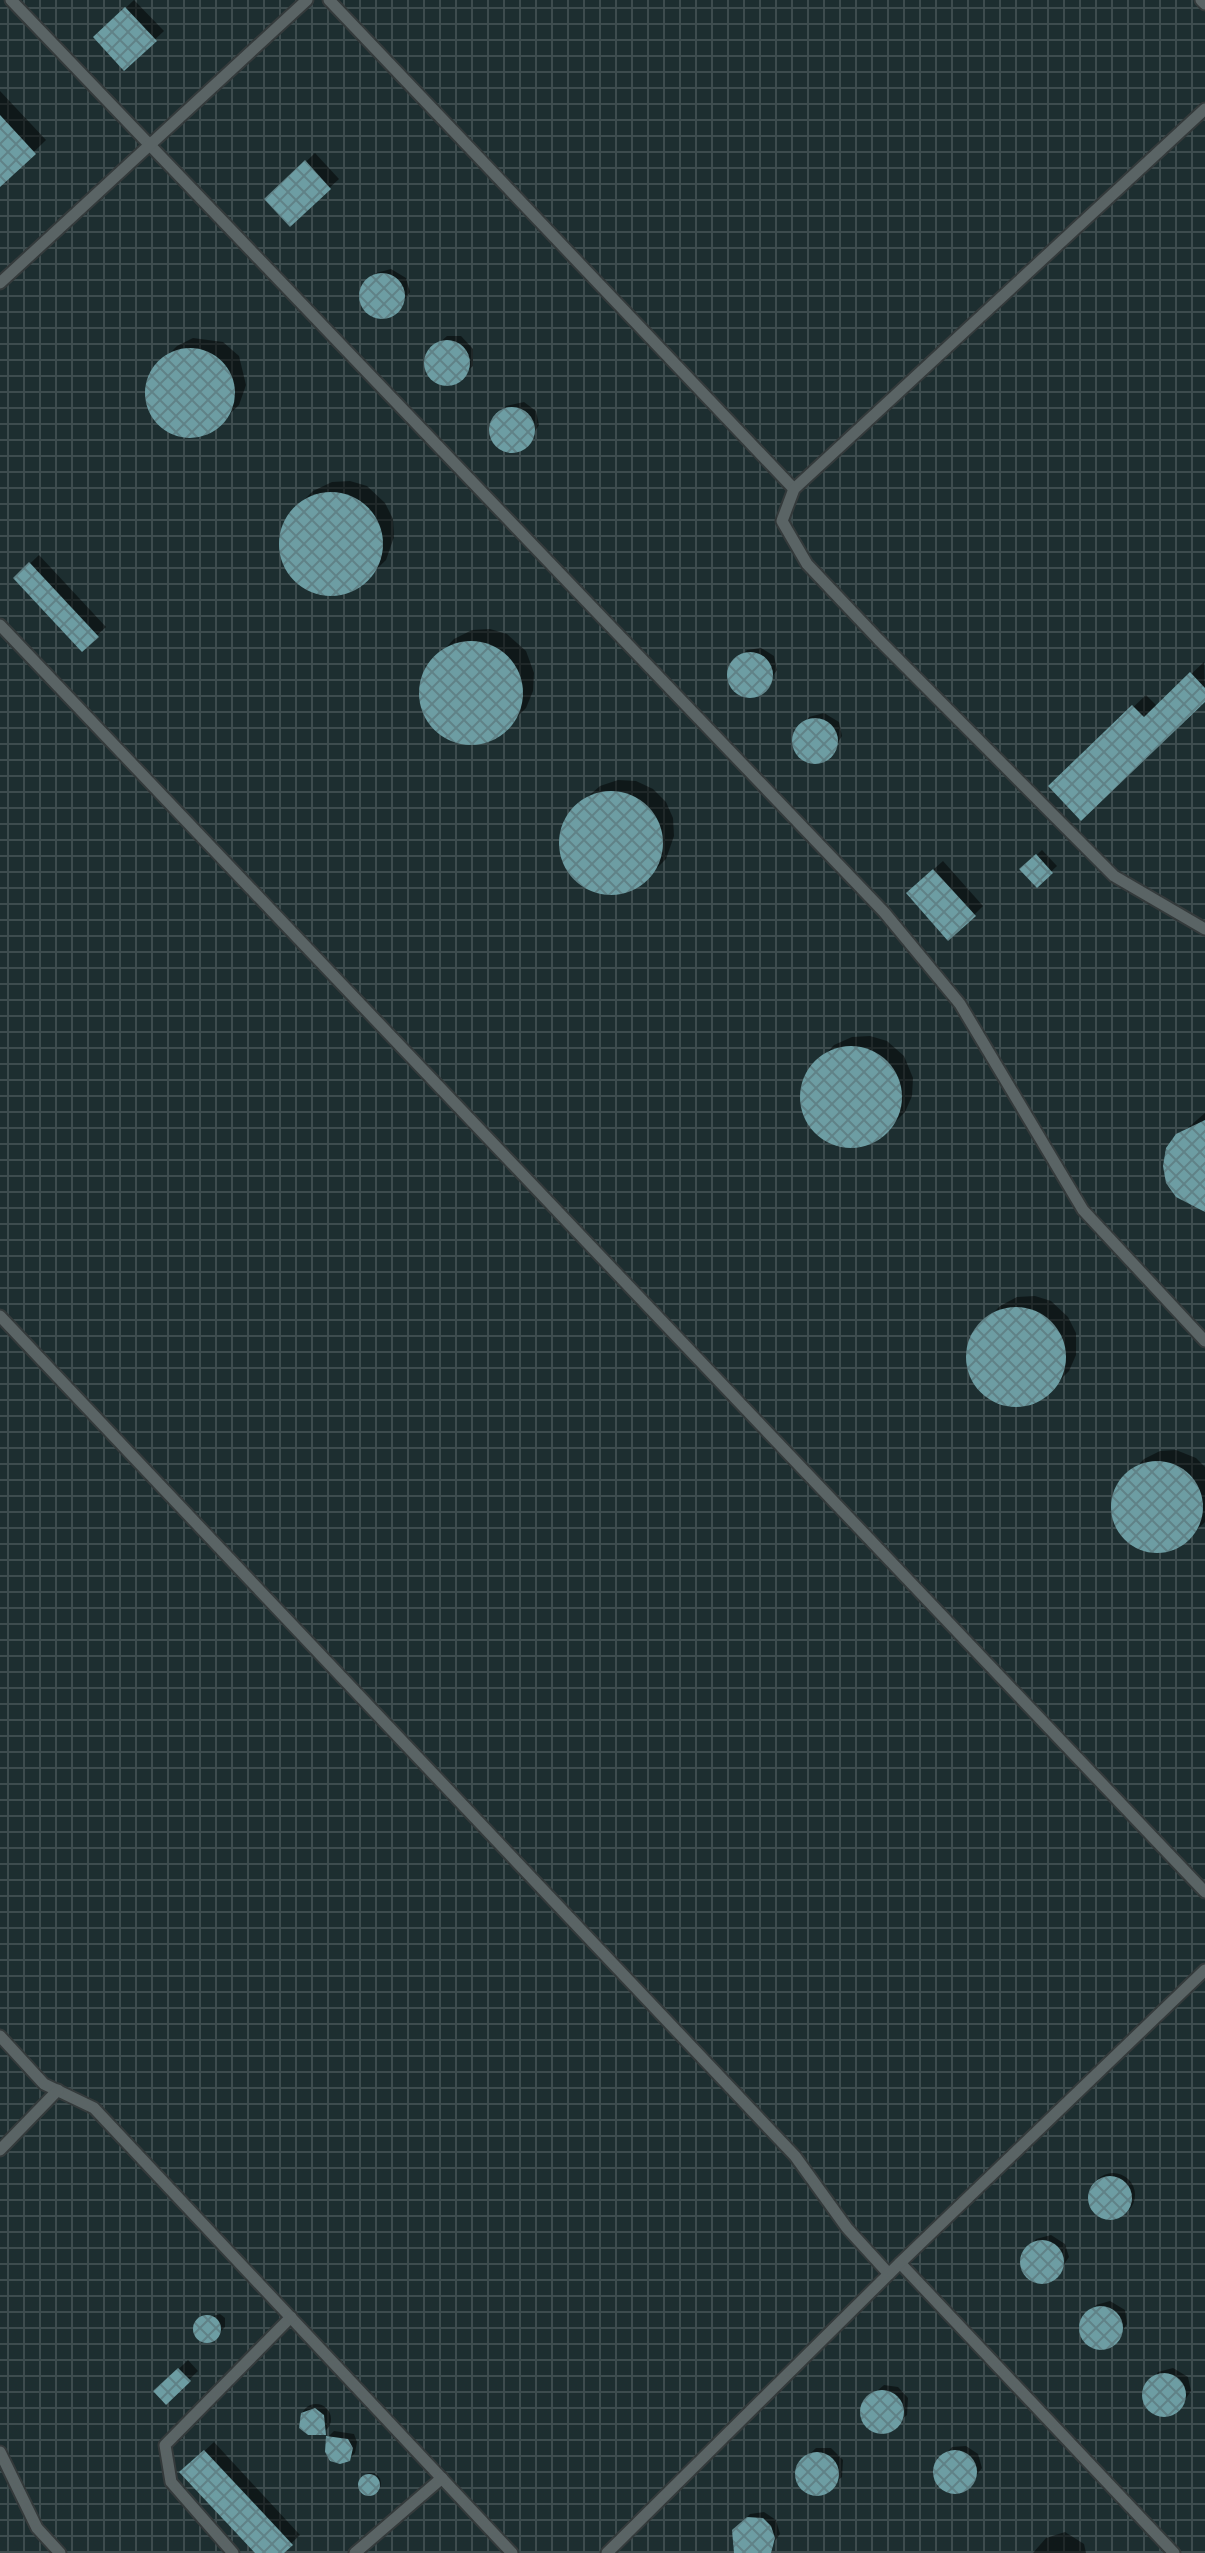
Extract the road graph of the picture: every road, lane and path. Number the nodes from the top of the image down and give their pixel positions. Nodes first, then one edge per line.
1 (11, 0) edge
2 (307, 0) edge
3 (329, 0) edge
4 (1201, 0) edge
5 (1205, 4) edge
6 (1205, 109) edge
7 (150, 145) junction
8 (0, 283) edge
9 (794, 489) junction
10 (0, 625) edge
11 (1205, 929) edge
12 (0, 1316) edge
13 (1205, 1341) edge
14 (1205, 1892) edge
15 (1205, 1970) edge
16 (0, 2036) edge
17 (58, 2090) junction
18 (0, 2150) edge
19 (900, 2263) junction
20 (889, 2274) junction
21 (291, 2317) junction
22 (0, 2452) edge
23 (442, 2478) junction
24 (60, 2553) edge
25 (233, 2553) edge
26 (355, 2553) edge
27 (512, 2553) edge
28 (607, 2553) edge
29 (1174, 2553) edge

1 - 7 lane
2 - 7 lane
3 - 9 lane
4 - 5 lane
6 - 9 lane
7 - 8 lane
7 - 13 lane
9 - 11 lane
10 - 14 lane
12 - 20 lane
15 - 19 lane
16 - 17 lane
17 - 18 lane
17 - 21 lane
19 - 20 lane
19 - 29 lane
20 - 28 lane
21 - 23 lane
21 - 25 lane
22 - 24 lane
23 - 26 lane
23 - 27 lane

